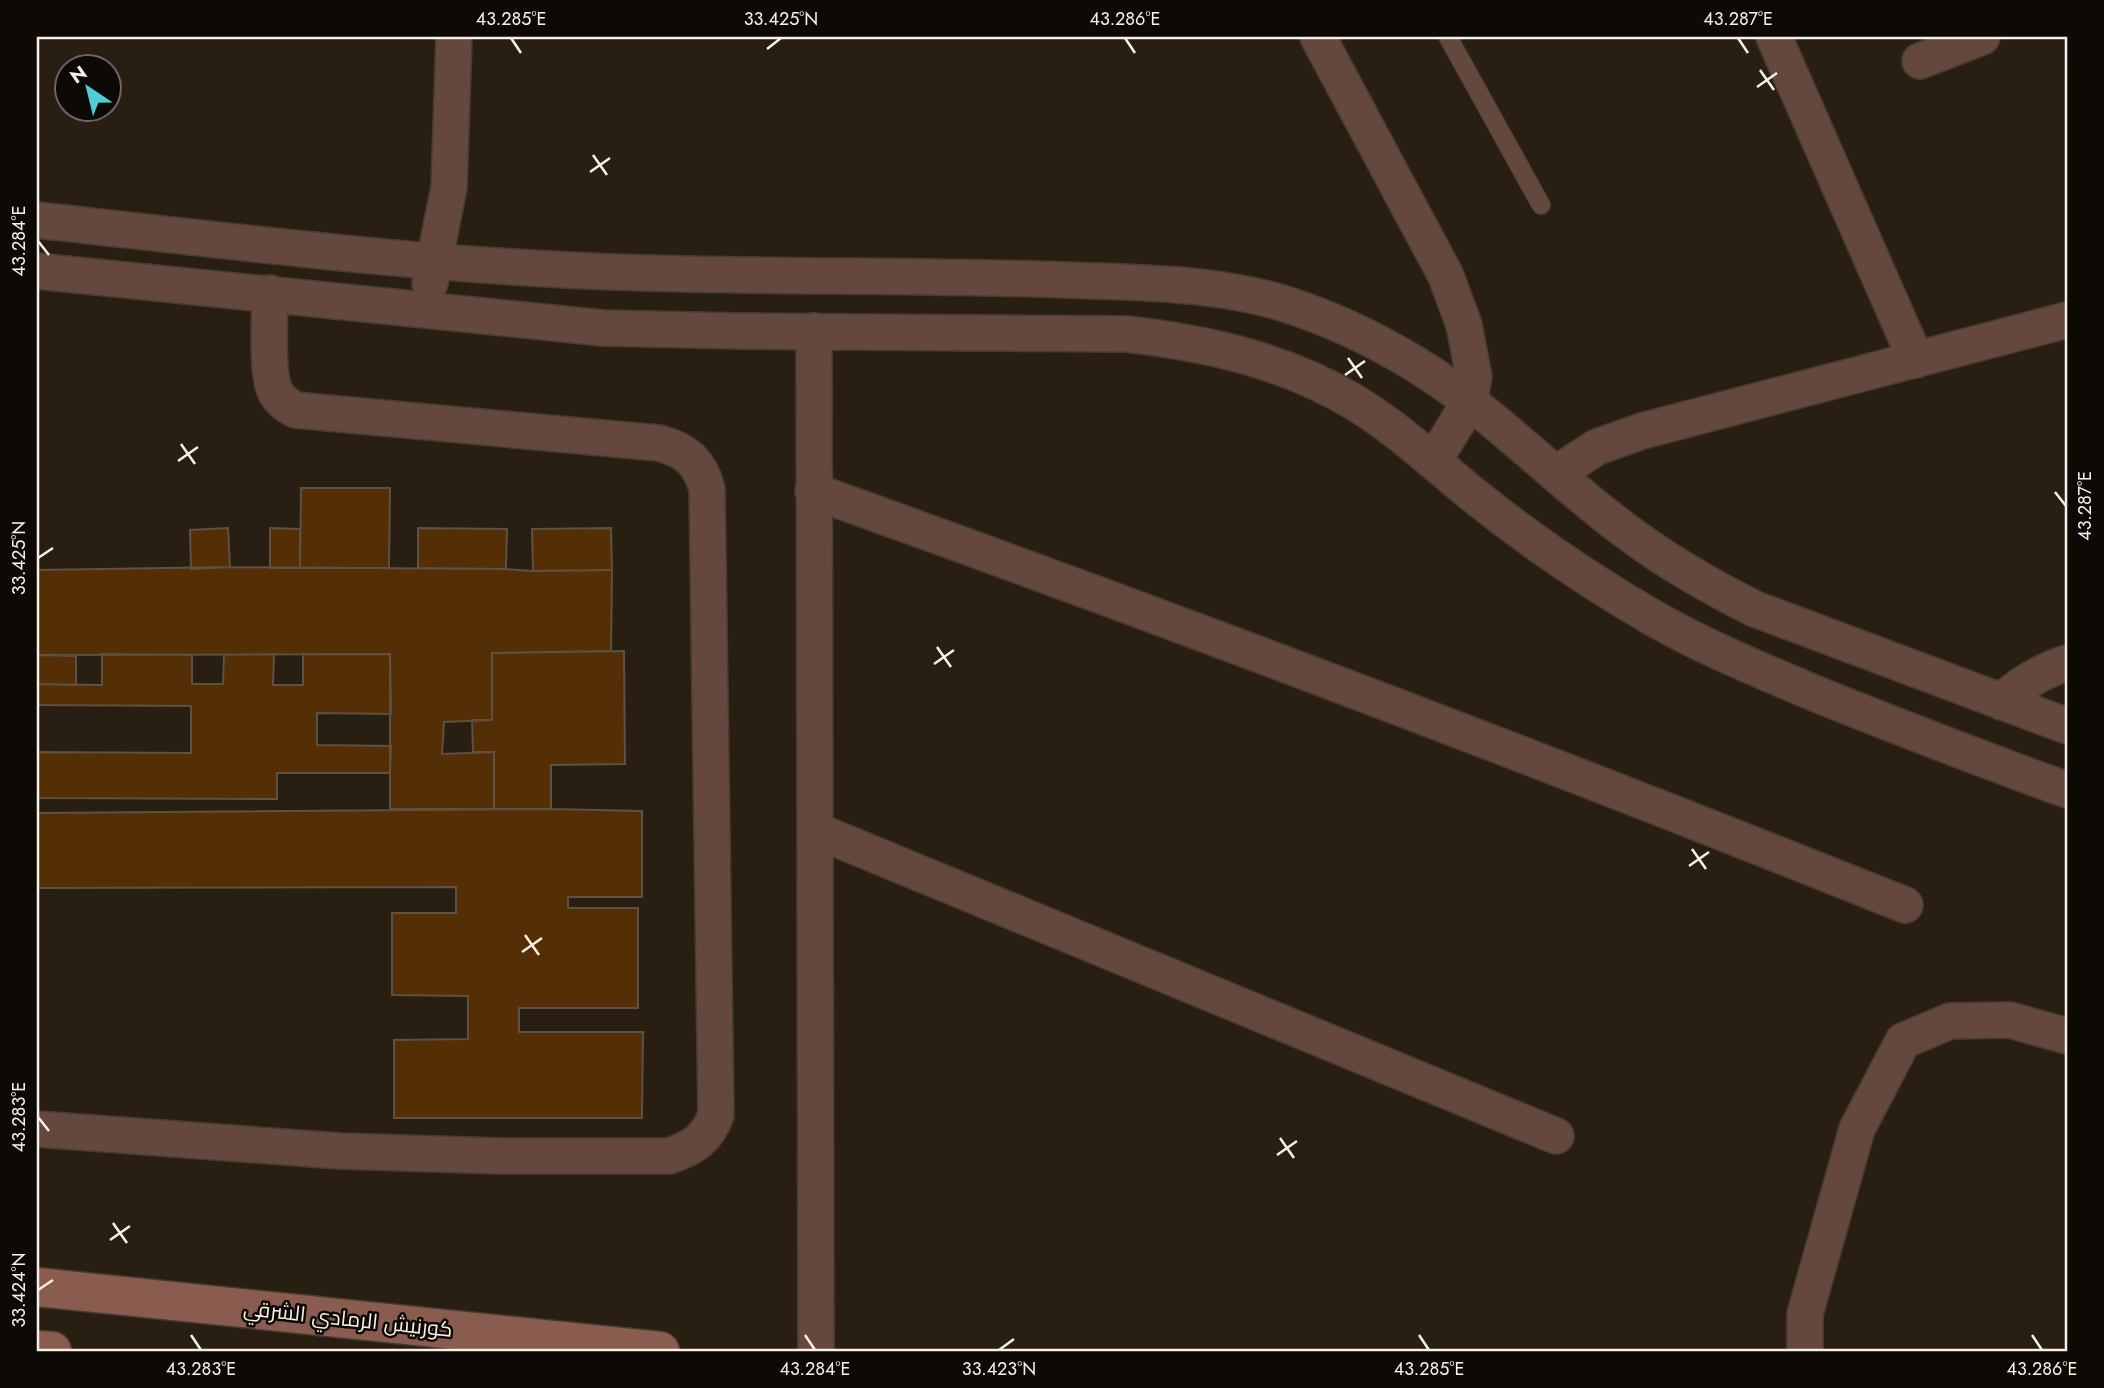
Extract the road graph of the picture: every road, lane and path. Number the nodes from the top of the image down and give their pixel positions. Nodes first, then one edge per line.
1 (454, 37) edge
2 (1318, 37) edge
3 (1448, 37) edge
4 (1774, 37) edge
5 (1982, 37) edge
6 (1920, 61) dead end
7 (1541, 205) dead end
8 (37, 220) edge
9 (436, 261) junction
10 (37, 271) edge
11 (270, 293) junction
12 (423, 311) junction
13 (2067, 320) edge
14 (814, 331) junction
15 (1916, 360) junction
16 (1469, 403) junction
17 (1434, 460) junction
18 (1557, 473) junction
19 (813, 491) junction
20 (2067, 663) edge
21 (2001, 702) junction
22 (2067, 726) edge
23 (2067, 790) edge
24 (815, 830) junction
25 (1905, 905) dead end
26 (2067, 1036) edge
27 (37, 1129) edge
28 (1556, 1136) dead end
29 (37, 1287) edge
30 (37, 1350) edge
31 (52, 1351) edge
32 (660, 1351) edge
33 (816, 1351) edge
34 (1805, 1351) edge

1 - 9 street
2 - 16 street
3 - 7 lane
4 - 15 street
5 - 6 street
8 - 9 street
9 - 12 street
9 - 16 street
10 - 11 street
11 - 12 street
11 - 27 street
12 - 14 street
13 - 15 street
14 - 17 street
14 - 19 street
15 - 18 street
16 - 17 street
16 - 18 street
17 - 23 street
18 - 21 street
19 - 24 street
19 - 25 street
20 - 21 street
21 - 22 street
24 - 28 street
24 - 33 street
26 - 34 street
29 - 32 main road, كورنيش الرمادي الشرقي
30 - 31 main road

